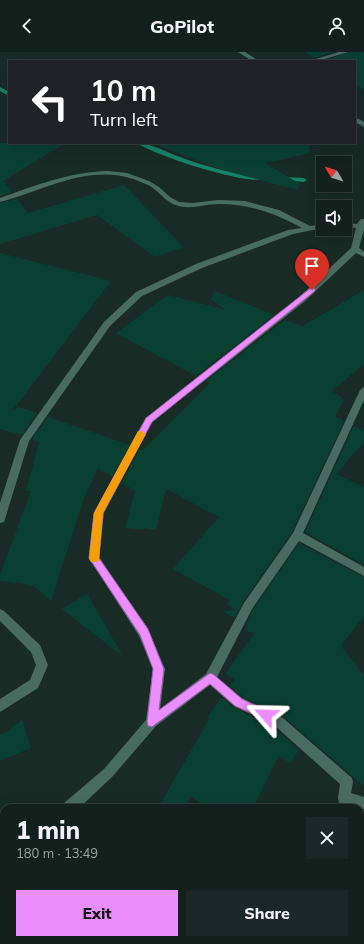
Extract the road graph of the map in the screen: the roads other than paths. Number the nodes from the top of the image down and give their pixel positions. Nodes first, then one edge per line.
1 (241, 52) edge
2 (345, 52) edge
3 (254, 60) edge
4 (316, 60) edge
5 (0, 200) edge
6 (363, 224) edge
7 (352, 225) edge
8 (316, 228) edge
9 (310, 229) junction
10 (360, 252) edge
11 (364, 390) edge
12 (0, 519) edge
13 (298, 535) junction
14 (364, 572) edge
15 (0, 614) edge
16 (210, 678) junction
17 (0, 706) edge
18 (152, 722) junction
19 (364, 803) edge
20 (73, 804) edge

1 - 3 street
2 - 4 street
5 - 9 street
6 - 7 street
6 - 10 street
8 - 9 street
9 - 12 street
10 - 18 street
11 - 13 street
13 - 14 street
13 - 16 street
15 - 17 street
16 - 18 street
16 - 19 street
18 - 20 street

